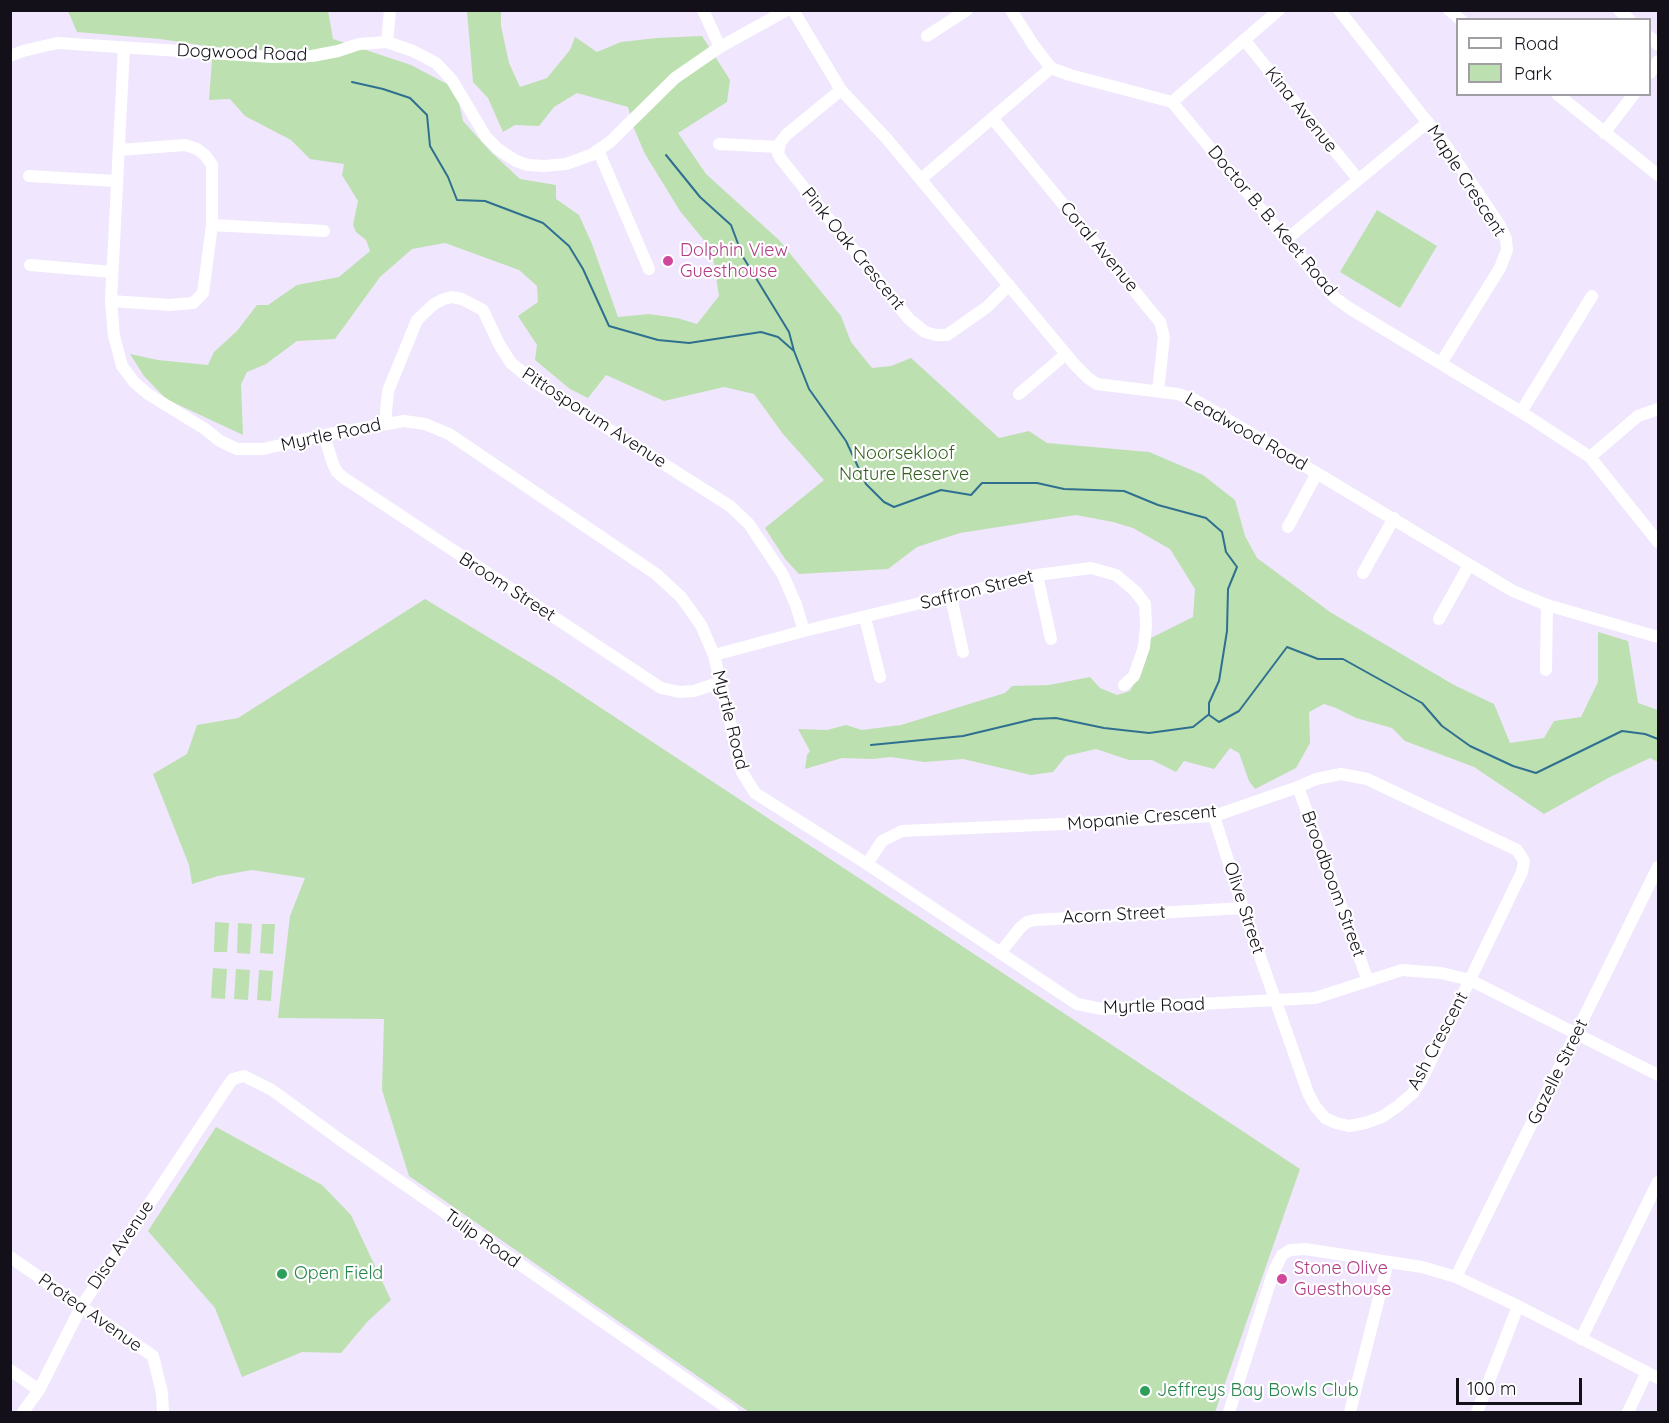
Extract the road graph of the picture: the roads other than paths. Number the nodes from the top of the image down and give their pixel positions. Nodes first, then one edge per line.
1 (390, 10) edge
2 (703, 10) edge
3 (787, 10) edge
4 (793, 10) edge
5 (968, 10) edge
6 (1011, 10) edge
7 (1280, 10) edge
8 (1339, 10) edge
9 (927, 36) dead end
10 (1245, 41) junction
11 (387, 42) junction
12 (720, 47) junction
13 (124, 48) junction
14 (10, 56) edge
15 (1051, 68) junction
16 (841, 90) junction
17 (1559, 96) edge
18 (1632, 96) edge
19 (1172, 102) junction
20 (993, 119) junction
21 (1428, 122) junction
22 (1604, 133) junction
23 (719, 144) dead end
24 (779, 147) junction
25 (119, 150) junction
26 (598, 150) junction
27 (1659, 175) edge
28 (29, 176) dead end
29 (921, 179) junction
30 (1358, 179) junction
31 (115, 181) junction
32 (212, 225) junction
33 (324, 231) dead end
34 (1287, 239) junction
35 (30, 265) dead end
36 (649, 269) dead end
37 (112, 272) junction
38 (1009, 285) junction
39 (1592, 296) dead end
40 (111, 301) junction
41 (1066, 354) junction
42 (1441, 363) junction
43 (1158, 391) junction
44 (1019, 394) dead end
45 (1659, 409) edge
46 (1521, 412) junction
47 (385, 423) junction
48 (324, 435) junction
49 (1590, 457) junction
50 (1317, 473) junction
51 (1394, 518) junction
52 (1288, 527) dead end
53 (1659, 542) edge
54 (1469, 565) junction
55 (1363, 573) dead end
56 (1037, 575) junction
57 (951, 597) junction
58 (1547, 605) junction
59 (865, 618) junction
60 (1439, 619) dead end
61 (804, 631) junction
62 (1659, 637) edge
63 (1051, 639) dead end
64 (963, 652) dead end
65 (714, 655) junction
66 (1546, 670) dead end
67 (880, 677) dead end
68 (721, 682) junction
69 (1124, 685) dead end
70 (1298, 787) junction
71 (1214, 816) junction
72 (867, 864) junction
73 (1659, 867) edge
74 (1243, 908) junction
75 (1000, 953) junction
76 (1470, 980) junction
77 (1368, 981) junction
78 (1276, 1001) junction
79 (1577, 1035) junction
80 (1659, 1076) edge
81 (229, 1083) joint
82 (1659, 1182) edge
83 (10, 1257) edge
84 (1388, 1262) junction
85 (1456, 1277) junction
86 (1518, 1306) junction
87 (81, 1307) junction
88 (1581, 1338) junction
89 (10, 1370) edge
90 (1647, 1372) junction
91 (1659, 1378) edge
92 (39, 1390) junction
93 (23, 1413) edge
94 (163, 1413) edge
95 (734, 1413) edge
96 (1229, 1413) edge
97 (1350, 1413) edge
98 (1477, 1413) edge
99 (1628, 1413) edge

1 - 11 street
2 - 12 street
3 - 12 street, Dogwood Road
4 - 16 street, Leadwood Road
5 - 9 street
6 - 15 street
7 - 10 street
8 - 21 street, Maple Crescent
10 - 19 street
10 - 30 street, Kina Avenue
11 - 13 street, Dogwood Road
11 - 26 street, Dogwood Road
12 - 26 street, Dogwood Road
13 - 14 street, Dogwood Road
13 - 25 street, Myrtle Road
15 - 19 street
15 - 20 street
16 - 24 street
16 - 29 street, Leadwood Road
17 - 22 street
18 - 22 street
19 - 34 street, Doctor B. B. Keet Road
20 - 29 street
20 - 43 street, Coral Avenue
21 - 30 street
21 - 42 street, Maple Crescent
22 - 27 street
23 - 24 street
24 - 38 street, Pink Oak Crescent
25 - 31 street, Myrtle Road
25 - 32 street
26 - 36 street
28 - 31 street
29 - 38 street, Leadwood Road
30 - 34 street
31 - 37 street, Myrtle Road
32 - 33 street
32 - 40 street
34 - 42 street, Doctor B. B. Keet Road
35 - 37 street
37 - 40 street, Myrtle Road
38 - 41 street, Leadwood Road
39 - 46 street
40 - 48 street, Myrtle Road
41 - 43 street, Leadwood Road
41 - 44 street
42 - 46 street, Doctor B. B. Keet Road
43 - 50 street, Leadwood Road
45 - 49 street
46 - 49 street, Doctor B. B. Keet Road
47 - 48 street, Myrtle Road
47 - 61 street, Pittosporum Avenue
47 - 65 street, Myrtle Road
48 - 68 street, Broom Street
49 - 53 street, Doctor B. B. Keet Road
50 - 51 street, Leadwood Road
50 - 52 street
51 - 54 street, Leadwood Road
51 - 55 street
54 - 58 street, Leadwood Road
54 - 60 street
56 - 57 street, Saffron Street
56 - 63 street
56 - 69 street, Saffron Street
57 - 59 street, Saffron Street
57 - 64 street
58 - 62 street, Leadwood Road
58 - 66 street
59 - 61 street, Saffron Street
59 - 67 street
61 - 65 street, Saffron Street
65 - 68 street, Myrtle Road
68 - 72 street, Myrtle Road
70 - 71 street, Mopanie Crescent
70 - 76 street, Mopanie Crescent
70 - 77 street, Broodboom Street
71 - 72 street, Mopanie Crescent
71 - 74 street, Olive Street
72 - 75 street, Myrtle Road
73 - 79 street, Gazelle Street
74 - 75 street, Acorn Street
74 - 78 street, Olive Street
75 - 78 street, Myrtle Road
76 - 77 street, Myrtle Road
76 - 78 street, Ash Crescent
76 - 79 street, Myrtle Road
77 - 78 street, Myrtle Road
79 - 80 street, Myrtle Road
79 - 85 street, Gazelle Street
81 - 87 street, Disa Avenue
81 - 95 street, Tulip Road
82 - 88 street
83 - 87 street, Protea Avenue
84 - 85 street
84 - 96 street
84 - 97 street
85 - 86 street
86 - 88 street
86 - 98 street
87 - 92 street, Disa Avenue
87 - 94 street, Protea Avenue
88 - 90 street
89 - 92 street
90 - 91 street
90 - 99 street
92 - 93 street, Disa Avenue

